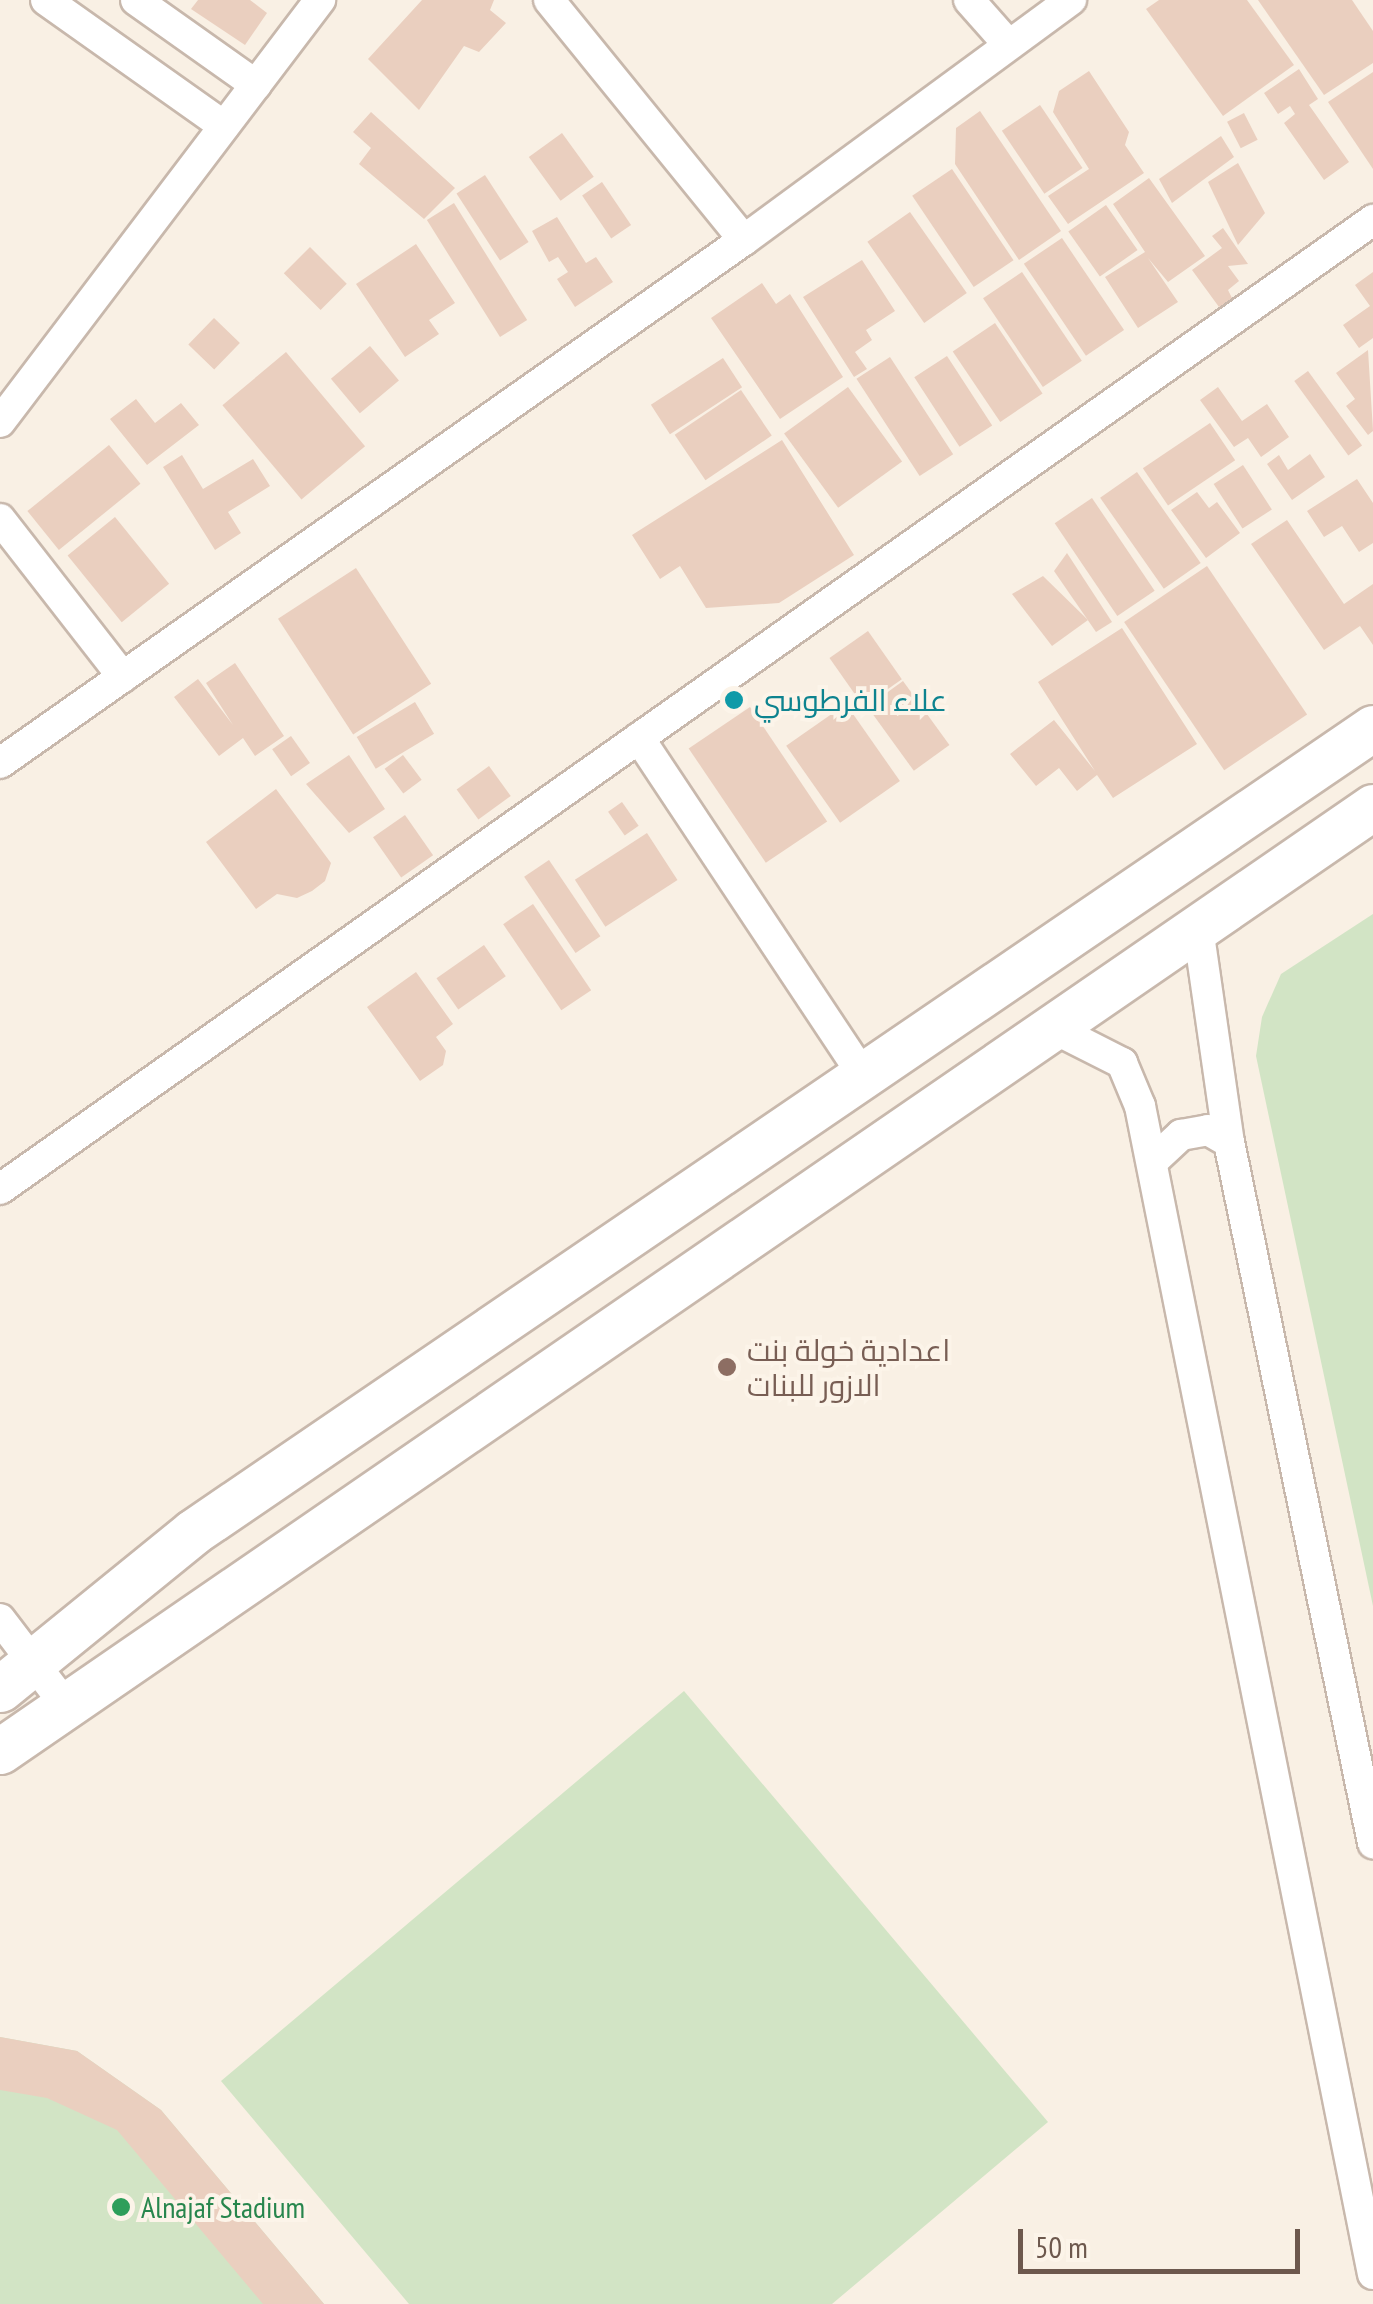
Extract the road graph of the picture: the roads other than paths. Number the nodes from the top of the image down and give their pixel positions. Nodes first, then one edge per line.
1 (46, 0) edge
2 (136, 0) edge
3 (320, 0) edge
4 (550, 0) edge
5 (969, 0) edge
6 (1071, 0) edge
7 (1006, 43) junction
8 (256, 85) junction
9 (224, 126) junction
10 (1373, 220) edge
11 (744, 240) junction
12 (0, 422) edge
13 (0, 519) edge
14 (123, 677) junction
15 (1373, 728) edge
16 (639, 738) junction
17 (0, 763) edge
18 (1373, 807) edge
19 (1198, 928) junction
20 (1051, 1027) junction
21 (862, 1072) junction
22 (1229, 1142) junction
23 (1152, 1162) junction
24 (0, 1189) edge
25 (400, 1390) junction
26 (439, 1447) junction
27 (0, 1619) edge
28 (17, 1676) edge
29 (64, 1703) junction
30 (0, 1751) edge
31 (1373, 1842) edge
32 (1371, 2257) edge

1 - 9 street
2 - 8 street
3 - 8 street
4 - 11 street
5 - 7 street
6 - 7 street
7 - 11 street
8 - 9 street
9 - 12 street
10 - 16 street
11 - 14 street
13 - 14 street
14 - 17 street
15 - 21 street
16 - 21 street
16 - 24 street
18 - 19 street
19 - 20 street
19 - 22 street
20 - 23 street
20 - 26 street
21 - 25 street
22 - 23 street
22 - 31 street
23 - 32 street
25 - 26 street
25 - 28 street
26 - 29 street
27 - 28 street
28 - 29 street
29 - 30 street

